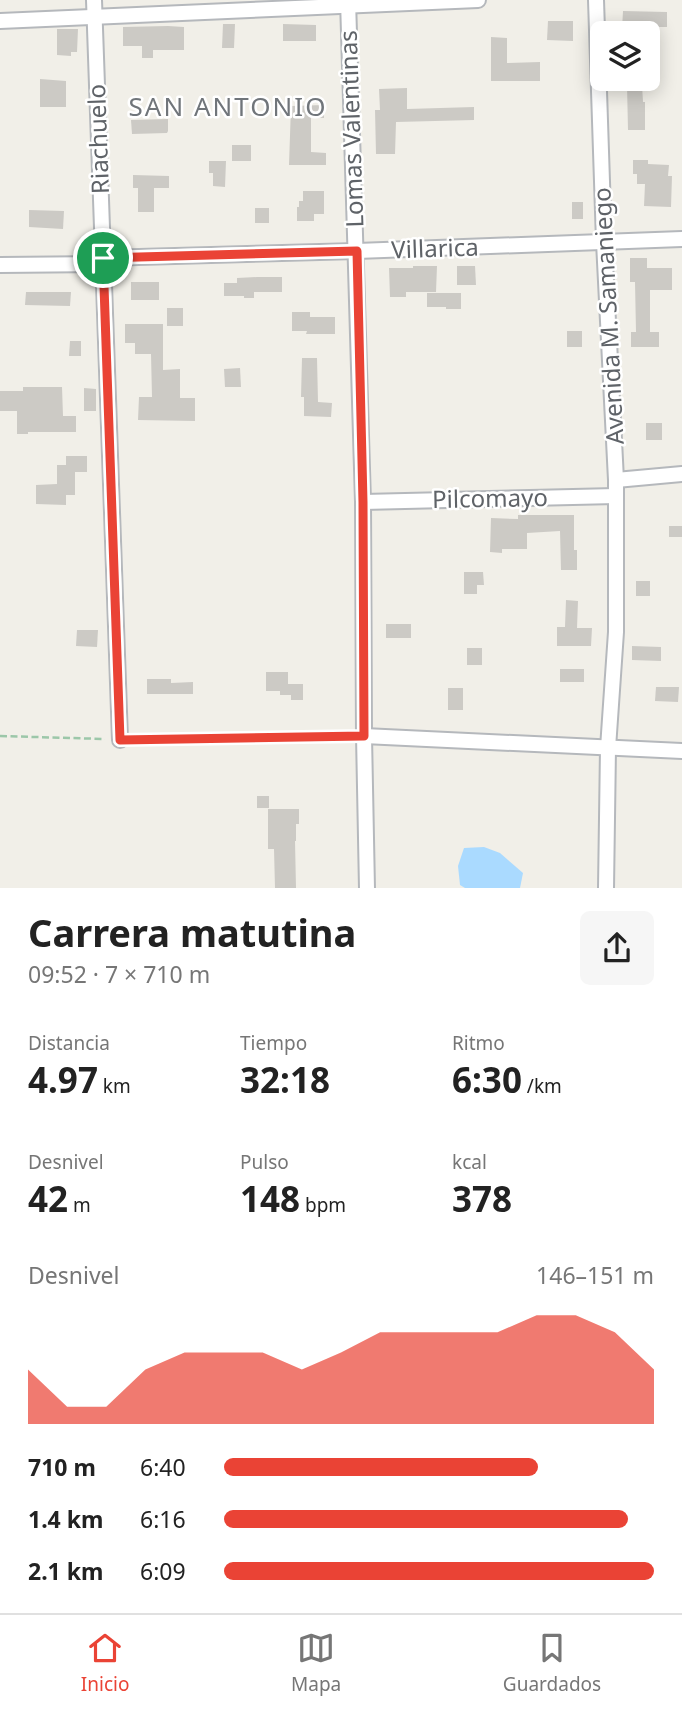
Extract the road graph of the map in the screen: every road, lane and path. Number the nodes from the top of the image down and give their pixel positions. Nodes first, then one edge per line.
1 (94, 0) edge
2 (478, 0) edge
3 (596, 0) edge
4 (348, 3) edge
5 (94, 17) junction
6 (0, 21) edge
7 (682, 239) edge
8 (604, 243) junction
9 (357, 251) junction
10 (103, 261) junction
11 (0, 265) edge
12 (682, 474) edge
13 (616, 481) junction
14 (616, 496) junction
15 (363, 502) junction
16 (0, 736) edge
17 (364, 736) junction
18 (120, 740) junction
19 (608, 748) junction
20 (682, 751) edge
21 (367, 888) edge
22 (606, 888) edge

1 - 5 street, Riachuelo
2 - 4 street
3 - 8 street, Avenida M. Samaniego
4 - 5 street
4 - 9 street, Lomas Valentinas
5 - 6 street
5 - 10 street, Riachuelo
7 - 8 street, Villarica
8 - 9 street, Villarica
8 - 13 street, Avenida M. Samaniego
9 - 10 street, Villarica
9 - 15 street, Lomas Valentinas
10 - 11 street, Villarica
10 - 18 street, Riachuelo
12 - 13 street
13 - 14 street, Avenida M. Samaniego
14 - 15 street, Pilcomayo
14 - 19 street, Avenida M. Samaniego
15 - 17 street, Lomas Valentinas
16 - 18 path
17 - 18 path
17 - 19 street
17 - 21 street, Lomas Valentinas
19 - 20 street
19 - 22 street, Avenida M. Samaniego

